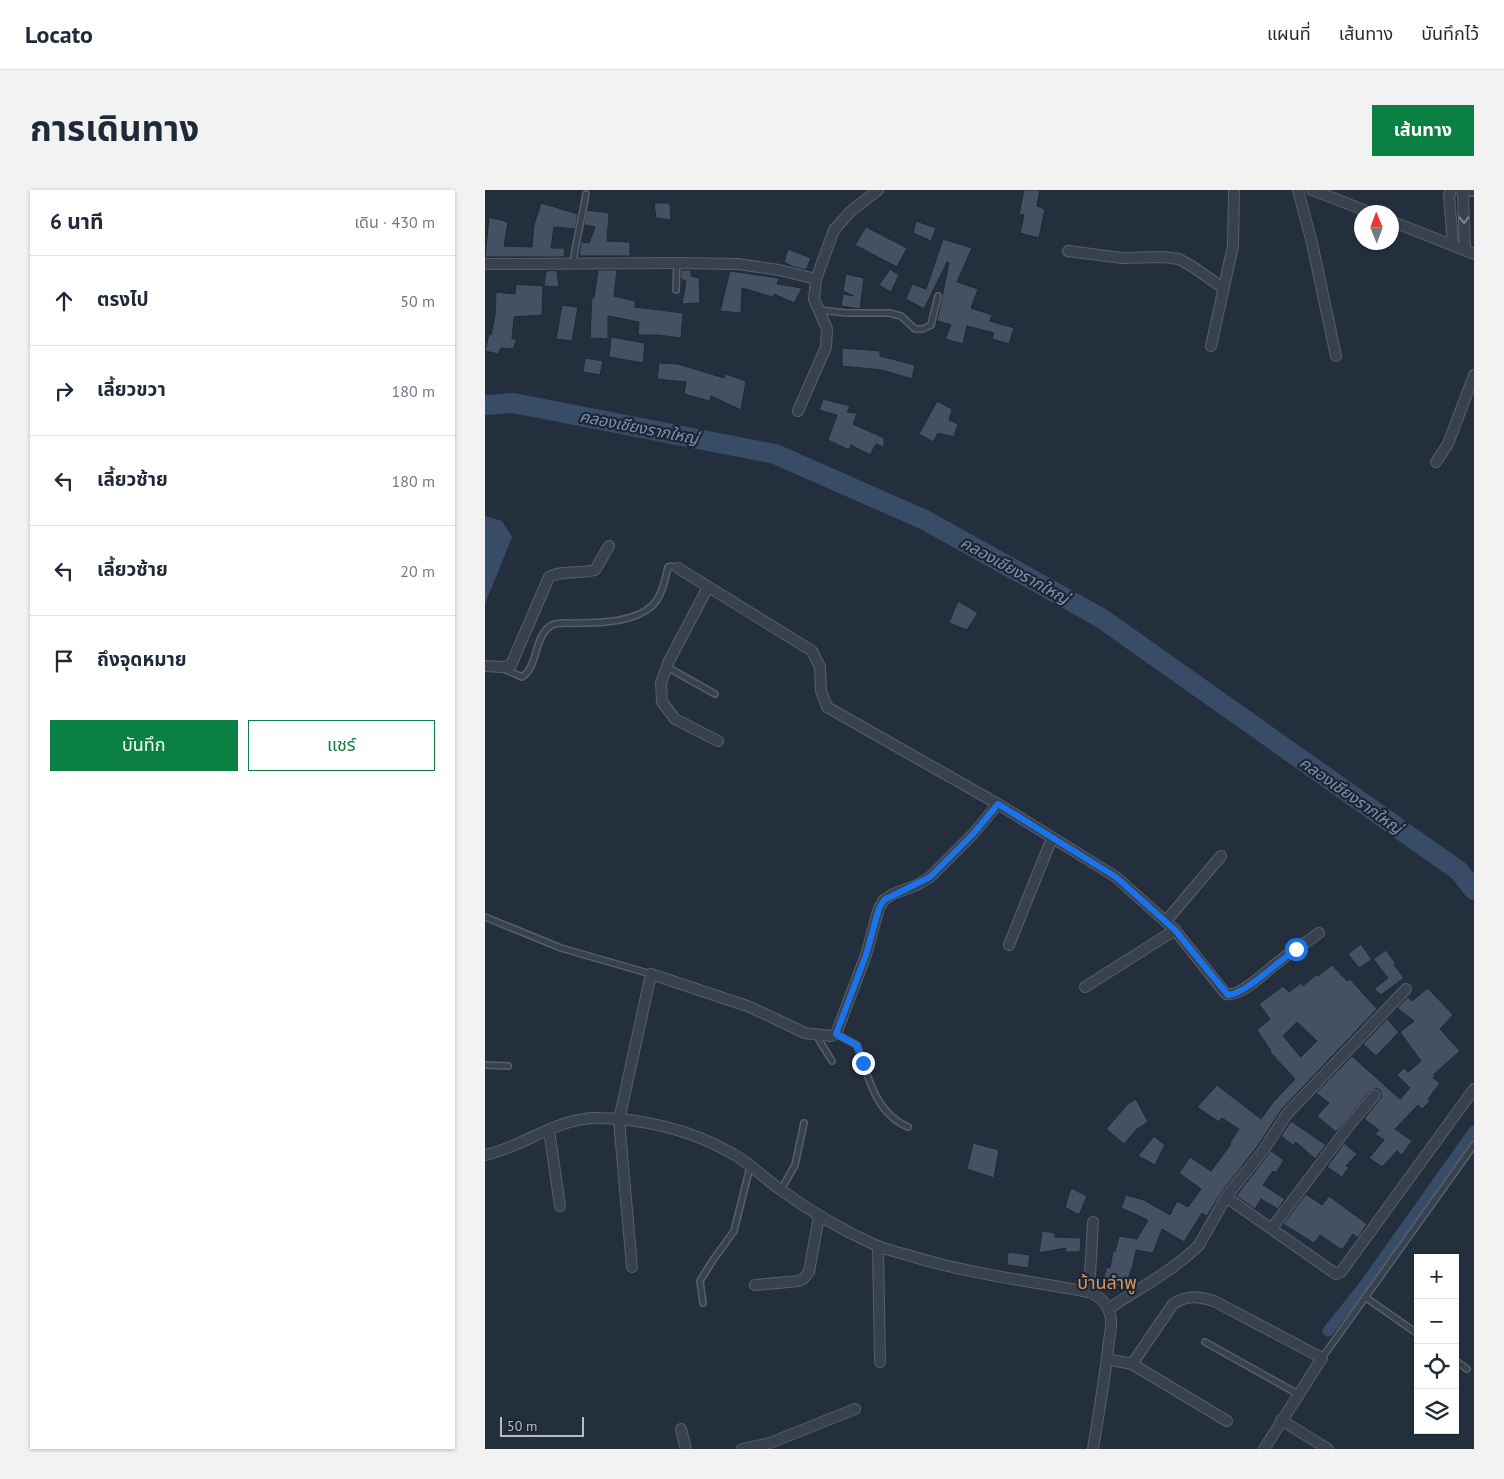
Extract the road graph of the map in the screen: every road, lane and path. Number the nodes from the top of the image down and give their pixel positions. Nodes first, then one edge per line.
1 (878, 190) edge
2 (1234, 190) edge
3 (1298, 190) edge
4 (1312, 190) edge
5 (1451, 190) edge
6 (1466, 192) edge
7 (585, 194) dead end
8 (1354, 206) edge
9 (1399, 224) edge
10 (1453, 245) junction
11 (1068, 251) dead end
12 (1470, 252) edge
13 (677, 263) junction
14 (485, 264) edge
15 (573, 264) junction
16 (816, 279) junction
17 (1223, 288) junction
18 (676, 290) dead end
19 (938, 296) dead end
20 (818, 310) junction
21 (1211, 346) dead end
22 (1336, 356) dead end
23 (1474, 375) edge
24 (798, 411) dead end
25 (1436, 462) dead end
26 (609, 546) dead end
27 (678, 568) joint
28 (707, 587) junction
29 (485, 666) edge
30 (502, 667) junction
31 (667, 668) junction
32 (715, 694) dead end
33 (718, 741) dead end
34 (998, 804) junction
35 (1052, 838) junction
36 (1221, 856) dead end
37 (485, 917) edge
38 (1165, 921) junction
39 (1175, 930) junction
40 (1319, 933) dead end
41 (1009, 945) dead end
42 (651, 974) junction
43 (1085, 987) dead end
44 (1405, 989) dead end
45 (816, 1034) junction
46 (836, 1034) junction
47 (832, 1061) dead end
48 (485, 1065) edge
49 (508, 1066) dead end
50 (1474, 1089) edge
51 (1375, 1096) dead end
52 (619, 1120) junction
53 (804, 1124) dead end
54 (909, 1127) dead end
55 (549, 1130) junction
56 (1474, 1145) edge
57 (485, 1156) edge
58 (750, 1166) junction
59 (781, 1190) junction
60 (1226, 1197) junction
61 (560, 1206) dead end
62 (819, 1216) junction
63 (1093, 1222) dead end
64 (1272, 1228) junction
65 (878, 1246) junction
66 (632, 1267) dead end
67 (755, 1285) dead end
68 (1089, 1292) junction
69 (1365, 1297) junction
70 (703, 1303) dead end
71 (1107, 1309) junction
72 (1414, 1331) edge
73 (1205, 1342) dead end
74 (1322, 1358) junction
75 (1107, 1359) junction
76 (880, 1362) dead end
77 (1459, 1363) edge
78 (1132, 1364) junction
79 (1467, 1369) dead end
80 (1298, 1394) junction
81 (855, 1409) dead end
82 (1281, 1420) junction
83 (1227, 1421) dead end
84 (681, 1429) dead end
85 (686, 1449) edge
86 (742, 1449) edge
87 (1093, 1449) edge
88 (1264, 1449) edge
89 (1328, 1449) edge

1 - 16 street
2 - 17 street
3 - 22 street
4 - 8 street
5 - 10 street
6 -> 12 street
7 - 15 lane
9 - 10 street
10 - 12 street
11 - 17 street
13 - 15 street
13 - 16 street
13 - 18 lane
14 - 15 street
16 - 20 street
17 - 21 street
19 - 20 lane
20 - 24 street
23 - 25 street
26 - 30 street
27 - 28 street
27 - 30 lane
28 - 31 street
28 - 34 street
29 - 30 street
31 - 32 lane
31 - 33 street
34 - 35 street
34 - 46 street
35 - 38 street
35 - 41 street
36 - 38 street
37 - 42 lane
38 - 39 street
39 - 40 street
39 - 43 street
42 - 45 street
42 - 52 street
44 - 60 street
45 - 46 street
45 - 47 lane
46 - 54 lane
48 - 49 lane
50 - 64 street
51 - 64 street
52 - 55 street
52 - 58 street
52 - 66 street
53 - 59 lane
55 - 57 street
55 - 61 street
56 - 69 lane
58 - 59 street
58 - 70 lane
59 - 62 street
60 - 64 street
60 - 71 street
62 - 65 street
62 - 67 street
63 - 68 street
65 - 68 street
65 - 76 street
68 - 71 street
69 - 72 lane
69 - 74 lane
71 - 75 street
73 - 80 lane
74 - 78 street
74 - 80 street
75 - 78 street
75 - 87 street
77 - 79 lane
78 - 83 street
80 - 82 street
81 - 86 street
82 - 88 street
82 - 89 street
84 - 85 street

